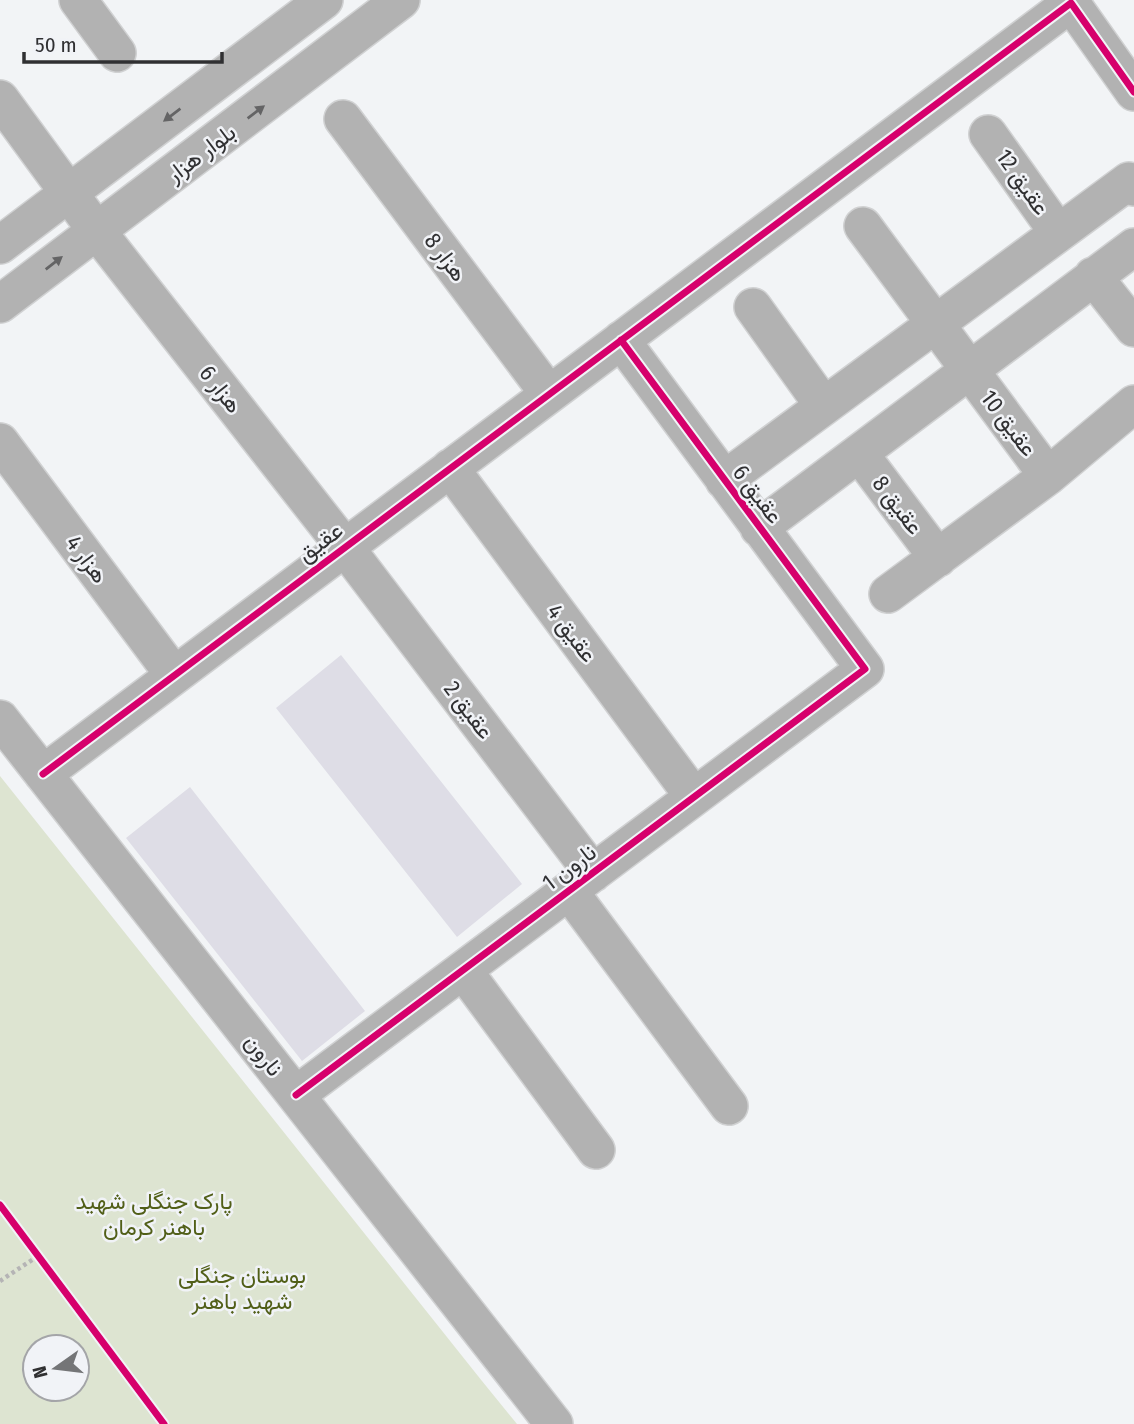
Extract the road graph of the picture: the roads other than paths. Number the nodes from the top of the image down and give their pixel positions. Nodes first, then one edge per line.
1 (78, 0) edge
2 (324, 0) edge
3 (401, 0) edge
4 (117, 53) dead end
5 (1134, 92) edge
6 (0, 99) edge
7 (343, 119) dead end
8 (988, 134) dead end
9 (1134, 187) edge
10 (69, 193) junction
11 (863, 226) dead end
12 (96, 230) junction
13 (1057, 231) junction
14 (0, 245) edge
15 (1134, 247) edge
16 (1093, 276) junction
17 (0, 304) edge
18 (753, 307) dead end
19 (934, 323) junction
20 (1134, 328) edge
21 (621, 340) junction
22 (969, 370) junction
23 (549, 394) junction
24 (1134, 404) edge
25 (823, 405) junction
26 (0, 442) edge
27 (859, 453) junction
28 (450, 468) junction
29 (1048, 475) junction
30 (724, 480) junction
31 (759, 528) junction
32 (345, 547) junction
33 (938, 558) junction
34 (888, 594) dead end
35 (865, 669) joint
36 (174, 675) junction
37 (0, 719) edge
38 (43, 774) junction
39 (694, 797) junction
40 (581, 882) junction
41 (463, 970) junction
42 (296, 1095) junction
43 (729, 1106) dead end
44 (596, 1150) dead end
45 (554, 1424) edge

1 - 4 street
2 -> 10 street, بلوار هزار
12 -> 3 street, بلوار هزار
5 - 21 street, عقيق
6 - 10 street, هزار 6
7 - 23 street, هزار 8
8 - 13 street, عقيق 12
9 - 13 street
10 - 12 street, هزار 6
10 - 14 street, بلوار هزار
11 - 19 street
17 -> 12 street, بلوار هزار
12 - 32 street, هزار 6
13 - 19 street
15 - 16 street
16 - 20 street
16 - 22 street
18 - 25 street
19 - 22 street, عقيق 10
19 - 25 street
21 - 23 street, عقيق
21 - 30 street, عقيق 6
22 - 27 street
22 - 29 street, عقيق 10
23 - 28 street, عقيق
24 - 29 street
25 - 30 street
26 - 36 street, هزار 4
27 - 31 street
27 - 33 street, عقيق 8
28 - 32 street, عقيق
28 - 39 street, عقيق 4
29 - 33 street
30 - 31 street, عقيق 6
31 - 35 street, عقيق 6
32 - 36 street, عقيق
32 - 40 street, عقيق 2
33 - 34 street
35 - 39 street, نارون 1
36 - 38 street, عقيق
37 - 38 street, نارون
38 - 42 street, نارون
39 - 40 street, نارون 1
40 - 41 street, نارون 1
40 - 43 street, عقيق 2
41 - 42 street, نارون 1
41 - 44 street
42 - 45 street, نارون

